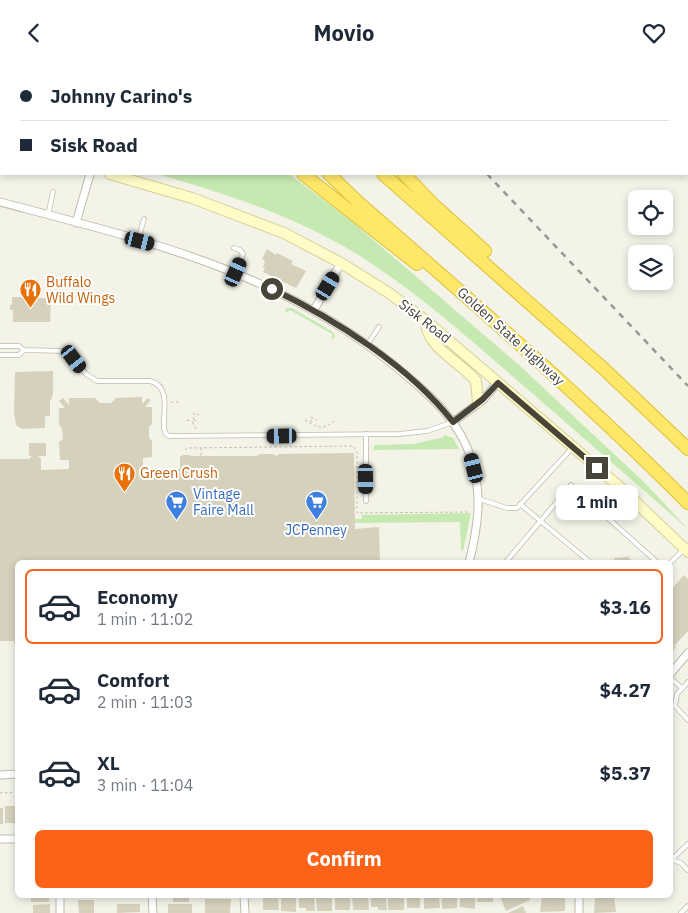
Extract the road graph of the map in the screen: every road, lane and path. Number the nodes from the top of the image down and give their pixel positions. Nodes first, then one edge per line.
1 (90, 175) edge
2 (113, 175) edge
3 (304, 175) edge
4 (330, 175) edge
5 (384, 175) edge
6 (405, 175) edge
7 (53, 192) dead end
8 (0, 202) edge
9 (48, 215) junction
10 (144, 219) dead end
11 (76, 223) junction
12 (138, 240) junction
13 (234, 248) dead end
14 (342, 263) junction
15 (236, 272) junction
16 (314, 310) junction
17 (425, 320) junction
18 (379, 327) dead end
19 (367, 345) junction
20 (0, 346) edge
21 (24, 350) junction
22 (0, 355) edge
23 (604, 369) junction
24 (550, 370) junction
25 (498, 383) junction
26 (171, 402) dead end
27 (179, 402) dead end
28 (478, 402) junction
29 (199, 415) dead end
30 (187, 420) dead end
31 (336, 420) dead end
32 (193, 421) junction
33 (305, 421) dead end
34 (317, 421) dead end
35 (453, 422) junction
36 (199, 423) dead end
37 (311, 423) junction
38 (196, 429) dead end
39 (366, 434) junction
40 (197, 445) dead end
41 (572, 447) junction
42 (197, 448) junction
43 (202, 448) junction
44 (688, 449) edge
45 (185, 451) dead end
46 (202, 456) dead end
47 (479, 499) junction
48 (366, 501) dead end
49 (688, 503) edge
50 (520, 504) junction
51 (471, 512) dead end
52 (540, 520) junction
53 (686, 550) edge
54 (470, 560) edge
55 (507, 560) edge
56 (587, 560) edge
57 (655, 560) edge
58 (673, 561) edge
59 (688, 653) edge
60 (673, 670) edge
61 (673, 680) edge
62 (688, 682) edge
63 (682, 688) junction
64 (688, 720) edge
65 (15, 774) edge
66 (0, 775) edge
67 (15, 792) edge
68 (0, 793) edge
69 (0, 839) edge
70 (15, 839) edge
71 (688, 844) edge
72 (673, 857) edge
73 (673, 860) edge
74 (688, 870) edge
75 (60, 898) edge
76 (152, 898) edge
77 (244, 898) edge
78 (579, 898) edge
79 (688, 906) edge
80 (60, 913) edge
81 (153, 913) edge
82 (245, 913) edge
83 (579, 913) edge
84 (681, 913) edge

1 - 11 street
2 - 14 main road, Sisk Road
3 - 24 highway
4 - 24 highway, Golden State Highway
5 - 23 highway
6 - 23 highway
7 - 9 lane
8 - 9 street
9 - 11 street
10 - 12 lane
11 - 12 street
12 - 15 street
13 - 15 lane
14 - 16 street
14 - 17 main road, Sisk Road
15 - 16 street
16 - 19 street
17 - 25 main road, Sisk Road
17 - 28 main road
18 - 19 lane
19 - 35 street
20 - 21 lane
21 - 22 lane
21 - 39 lane
23 - 44 highway
24 - 49 highway, Golden State Highway
25 - 28 street
25 - 41 main road, Sisk Road
26 - 27 path
28 - 35 street
29 - 32 path
30 - 32 path
31 - 37 path
32 - 36 path
32 - 38 path
33 - 37 path
34 - 37 path
35 - 39 lane
35 - 47 street
39 - 48 lane
40 - 42 path
41 - 50 lane
41 - 53 main road, Sisk Road
42 - 43 path
42 - 45 path
43 - 46 path
43 - 51 path
47 - 50 lane
47 - 54 street
50 - 52 lane
52 - 55 lane
52 - 56 lane
52 - 57 lane
53 - 58 lane
59 - 60 street
61 - 63 lane
62 - 63 lane
63 - 64 lane
65 - 66 street
67 - 68 path
69 - 70 street
71 - 72 lane
73 - 74 lane
75 - 80 street
76 - 81 street
77 - 82 street
78 - 83 street
79 - 84 lane

